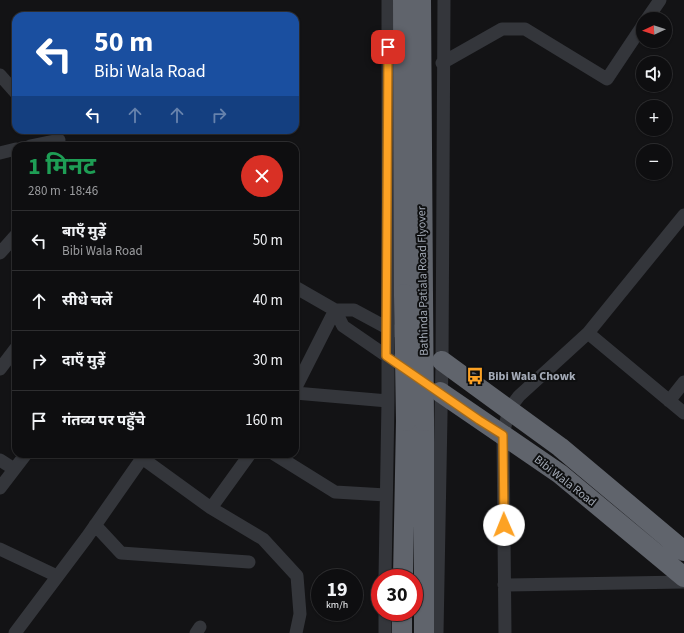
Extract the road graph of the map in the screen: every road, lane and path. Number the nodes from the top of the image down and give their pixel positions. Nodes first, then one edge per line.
1 (388, 0) edge
2 (403, 0) edge
3 (421, 0) edge
4 (444, 0) edge
5 (660, 0) edge
6 (652, 12) edge
7 (636, 35) edge
8 (442, 63) junction
9 (0, 75) edge
10 (12, 88) edge
11 (58, 138) edge
12 (44, 142) edge
13 (12, 150) edge
14 (0, 153) edge
15 (683, 217) edge
16 (12, 240) edge
17 (0, 253) edge
18 (299, 289) edge
19 (335, 310) junction
20 (387, 327) junction
21 (588, 332) junction
22 (12, 353) edge
23 (386, 356) junction
24 (442, 361) junction
25 (0, 369) edge
26 (299, 381) edge
27 (684, 382) edge
28 (440, 392) junction
29 (299, 393) edge
30 (388, 401) junction
31 (669, 401) junction
32 (509, 409) junction
33 (684, 413) edge
34 (503, 435) junction
35 (23, 458) edge
36 (142, 458) edge
37 (146, 458) edge
38 (247, 458) edge
39 (281, 458) edge
40 (0, 460) edge
41 (14, 469) junction
42 (0, 488) edge
43 (386, 495) junction
44 (212, 508) junction
45 (95, 525) junction
46 (0, 549) edge
47 (684, 551) edge
48 (249, 562) dead end
49 (385, 569) edge
50 (403, 569) edge
51 (56, 576) junction
52 (684, 577) edge
53 (684, 582) edge
54 (504, 585) junction
55 (385, 621) edge
56 (402, 621) edge
57 (15, 633) edge
58 (296, 633) edge
59 (385, 633) edge
60 (402, 633) edge
61 (424, 633) edge
62 (437, 633) edge
63 (505, 633) edge

1 - 20 street
2 - 50 highway, Bathinda Patiala Road Flyover, bridge
3 - 61 highway, Bathinda Patiala Road Flyover, bridge
4 - 8 street
5 - 6 street
7 - 8 street
8 - 24 street
9 - 10 street
11 - 12 street
13 - 14 street
15 - 21 street
16 - 17 street
18 - 19 street
19 - 20 street
19 - 23 street
19 - 26 street
20 - 23 street
20 - 24 street
21 - 31 street
21 - 32 street
22 - 25 street
23 - 28 street
23 - 30 street
24 - 28 street
24 - 32 highway
27 - 31 street
28 - 34 highway, Bibi Wala Road
28 - 62 street
29 - 30 street
30 - 43 street
31 - 33 street
32 - 34 street
32 - 47 highway
34 - 52 highway, Bibi Wala Road
34 - 54 street
35 - 41 street
36 - 45 street
37 - 44 street
38 - 44 street
39 - 43 street
40 - 41 street
41 - 42 street
43 - 49 street
44 - 58 street
45 - 48 street
45 - 51 street
46 - 51 street
51 - 57 street
53 - 54 street
54 - 63 street
55 - 59 street
56 - 60 highway

